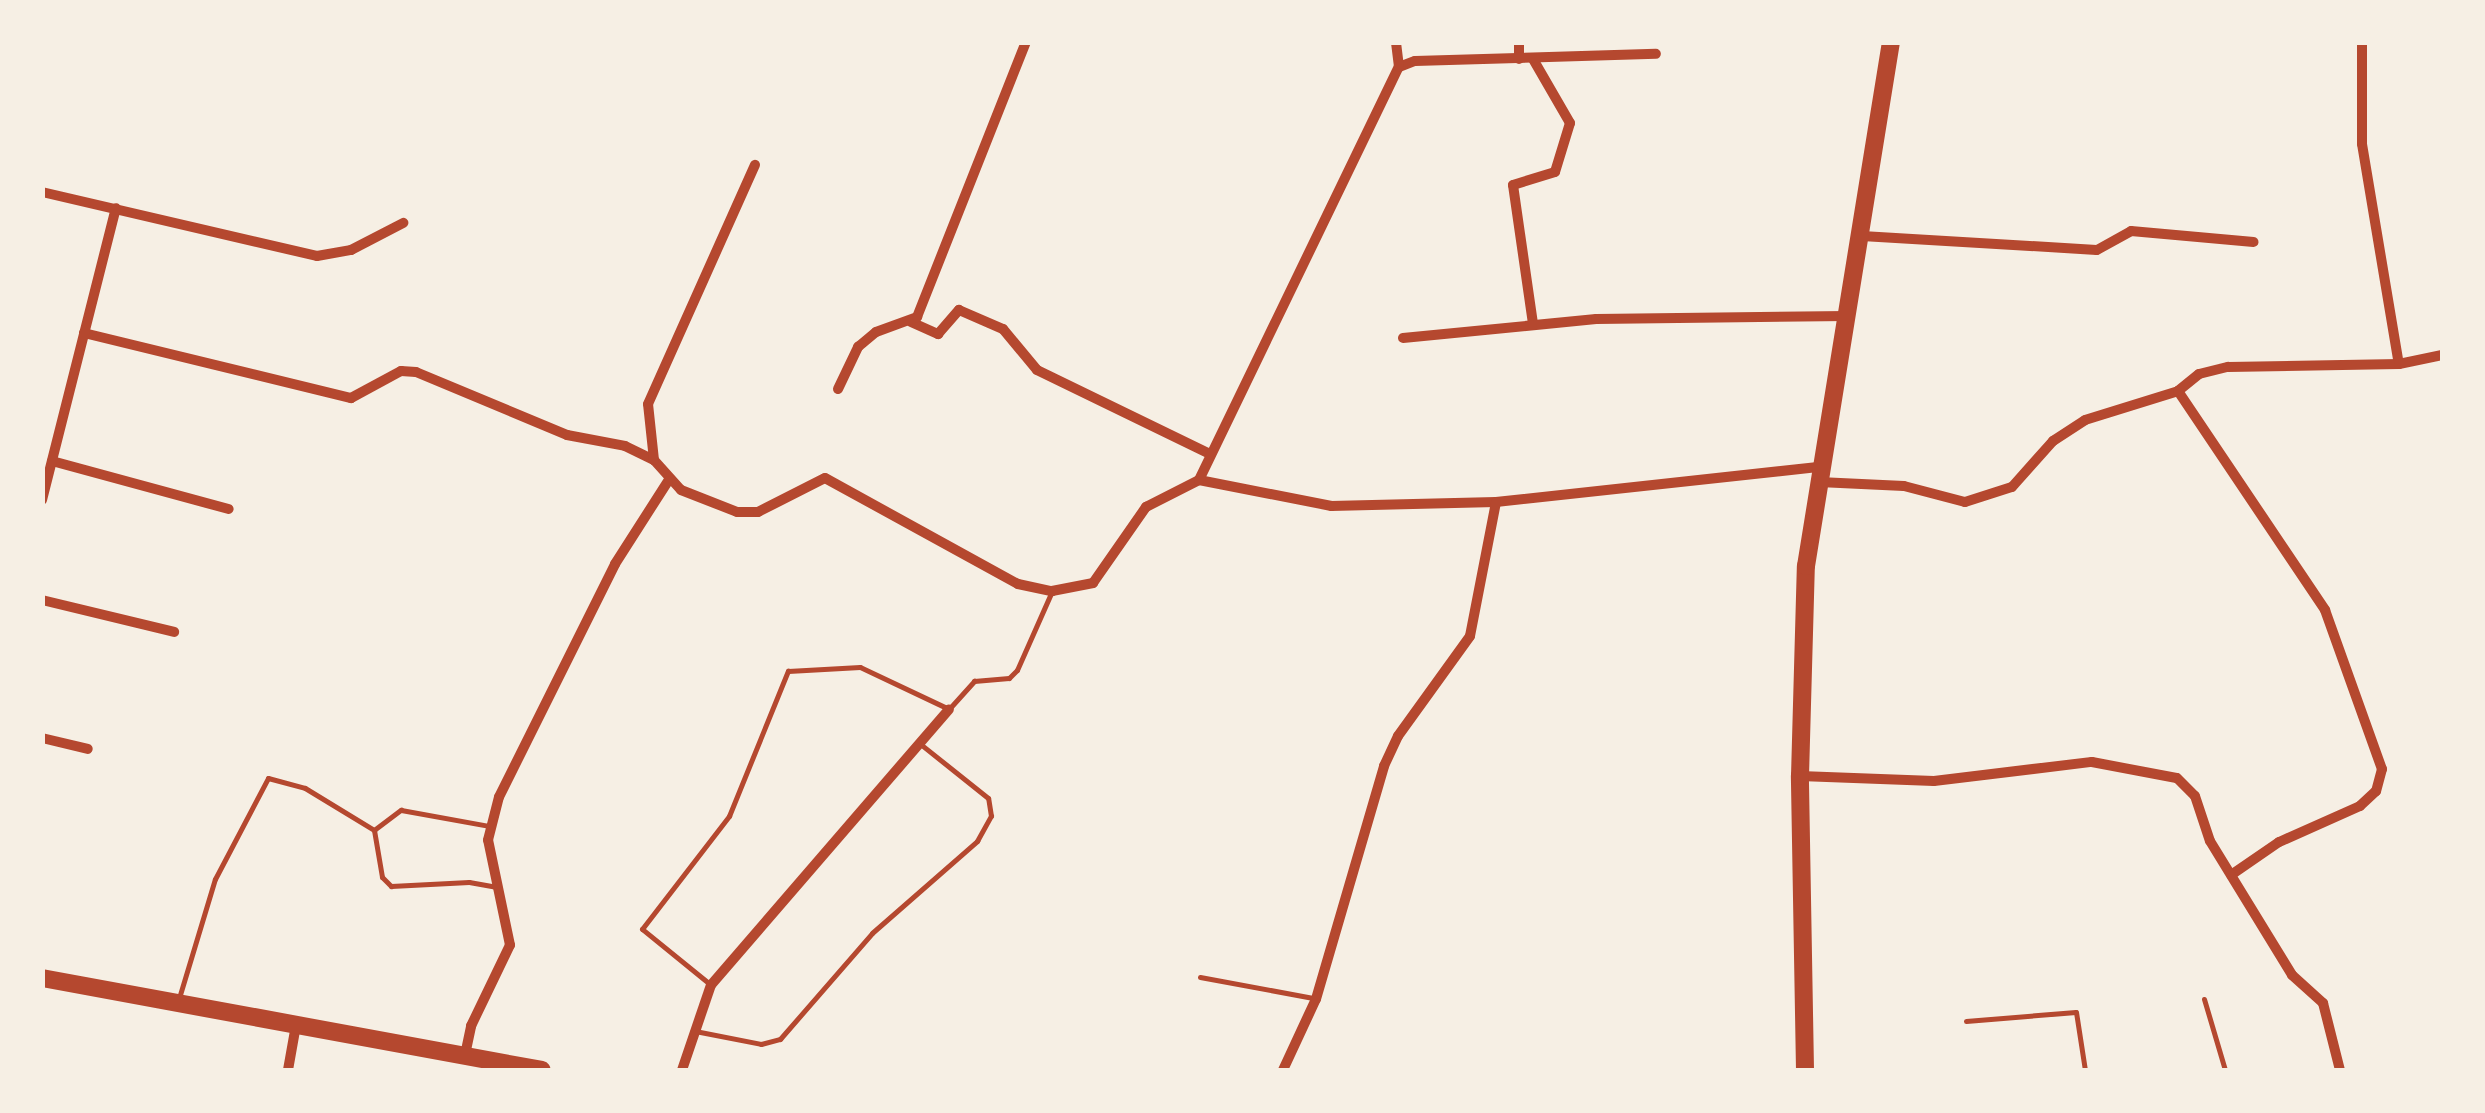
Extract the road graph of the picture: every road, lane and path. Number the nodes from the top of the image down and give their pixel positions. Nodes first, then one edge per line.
1 (1026, 42) edge
2 (1396, 42) edge
3 (1518, 42) edge
4 (1891, 42) edge
5 (2362, 42) edge
6 (1656, 54) dead end
7 (1532, 59) junction
8 (1519, 60) junction
9 (1399, 67) junction
10 (755, 166) dead end
11 (42, 192) edge
12 (116, 208) junction
13 (402, 224) dead end
14 (1862, 236) junction
15 (2254, 242) dead end
16 (1847, 316) junction
17 (911, 322) junction
18 (1533, 324) junction
19 (84, 333) junction
20 (1402, 338) dead end
21 (2442, 355) edge
22 (2399, 364) junction
23 (838, 389) dead end
24 (2178, 391) junction
25 (1208, 453) junction
26 (654, 460) junction
27 (52, 462) junction
28 (1819, 475) junction
29 (1199, 480) junction
30 (668, 481) junction
31 (42, 500) edge
32 (1496, 502) junction
33 (229, 509) dead end
34 (1052, 591) junction
35 (42, 600) edge
36 (174, 632) dead end
37 (949, 708) junction
38 (42, 738) edge
39 (920, 743) junction
40 (88, 749) dead end
41 (1800, 776) junction
42 (489, 826) junction
43 (374, 830) junction
44 (2232, 875) junction
45 (499, 888) junction
46 (1200, 977) dead end
47 (42, 978) edge
48 (711, 985) junction
49 (1316, 999) junction
50 (2204, 999) dead end
51 (178, 1004) junction
52 (1966, 1021) dead end
53 (296, 1026) junction
54 (692, 1030) junction
55 (465, 1055) junction
56 (1804, 1068) edge
57 (288, 1070) edge
58 (542, 1070) edge
59 (682, 1070) edge
60 (1283, 1070) edge
61 (2085, 1070) edge
62 (2225, 1070) edge
63 (2340, 1070) edge

1 - 17 street
2 - 9 street
3 - 8 street
4 - 14 main road
5 - 22 street
6 - 7 street
7 - 8 street
7 - 18 street
8 - 9 street
9 - 25 street
10 - 26 street
11 - 12 street
12 - 13 street
12 - 19 street
14 - 15 street
14 - 16 main road
16 - 18 street
16 - 28 main road
17 - 23 street
17 - 25 street
18 - 20 street
19 - 26 street
19 - 27 street
21 - 22 street
22 - 24 street
24 - 28 street
24 - 44 street
25 - 29 street
26 - 30 street
27 - 31 street
27 - 33 street
28 - 32 street
28 - 41 main road
29 - 32 street
29 - 34 street
30 - 34 street
30 - 42 street
32 - 49 street
34 - 37 lane
35 - 36 street
37 - 39 street
37 - 48 lane
38 - 40 street
39 - 48 street
39 - 54 lane
41 - 44 street
41 - 56 main road
42 - 43 lane
42 - 45 street
43 - 45 lane
43 - 51 lane
44 - 63 street
45 - 55 street
46 - 49 lane
47 - 51 main road
48 - 54 street
49 - 60 street
50 - 62 lane
51 - 53 main road
52 - 61 lane
53 - 55 main road
53 - 57 street
54 - 59 street
55 - 58 main road

